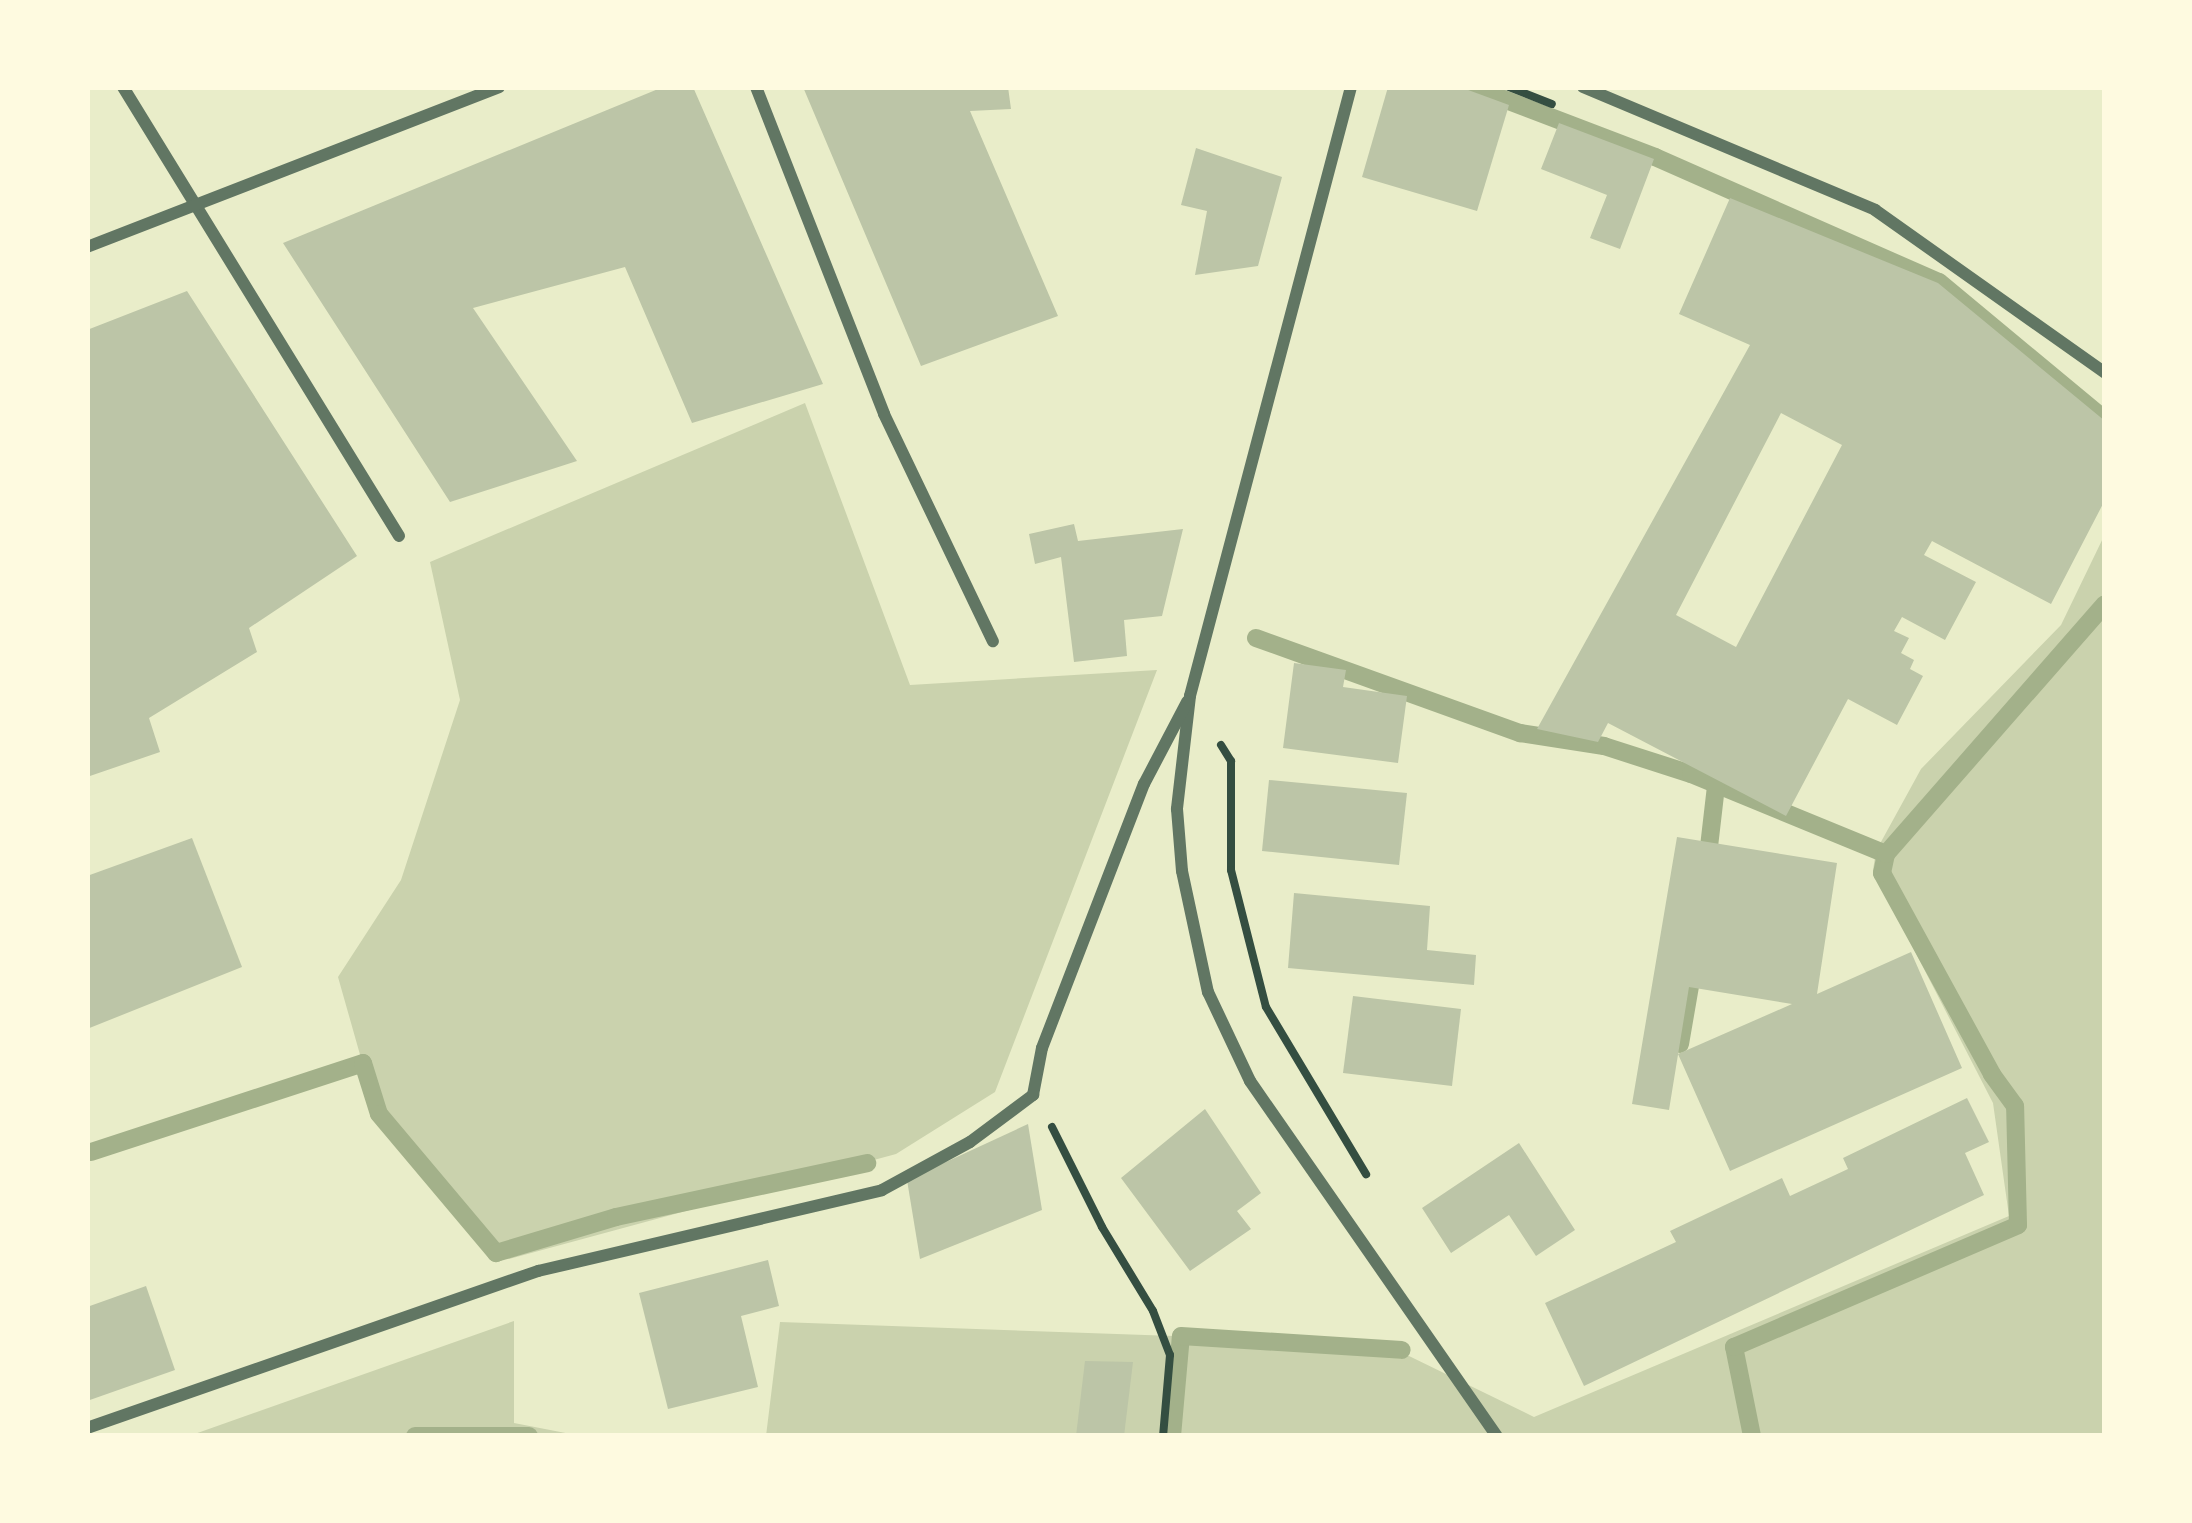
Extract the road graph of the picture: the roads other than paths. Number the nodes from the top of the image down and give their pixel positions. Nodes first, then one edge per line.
1 (123, 87) edge
2 (499, 87) edge
3 (756, 87) edge
4 (1351, 87) edge
5 (1583, 87) edge
6 (196, 205) junction
7 (87, 247) edge
8 (2105, 373) edge
9 (399, 536) dead end
10 (993, 641) dead end
11 (1190, 696) junction
12 (87, 1428) edge
13 (1497, 1436) edge

1 - 6 street
2 - 6 street
3 - 10 street
4 - 11 street
5 - 8 street
6 - 7 street
6 - 9 street
11 - 12 street
11 - 13 street

